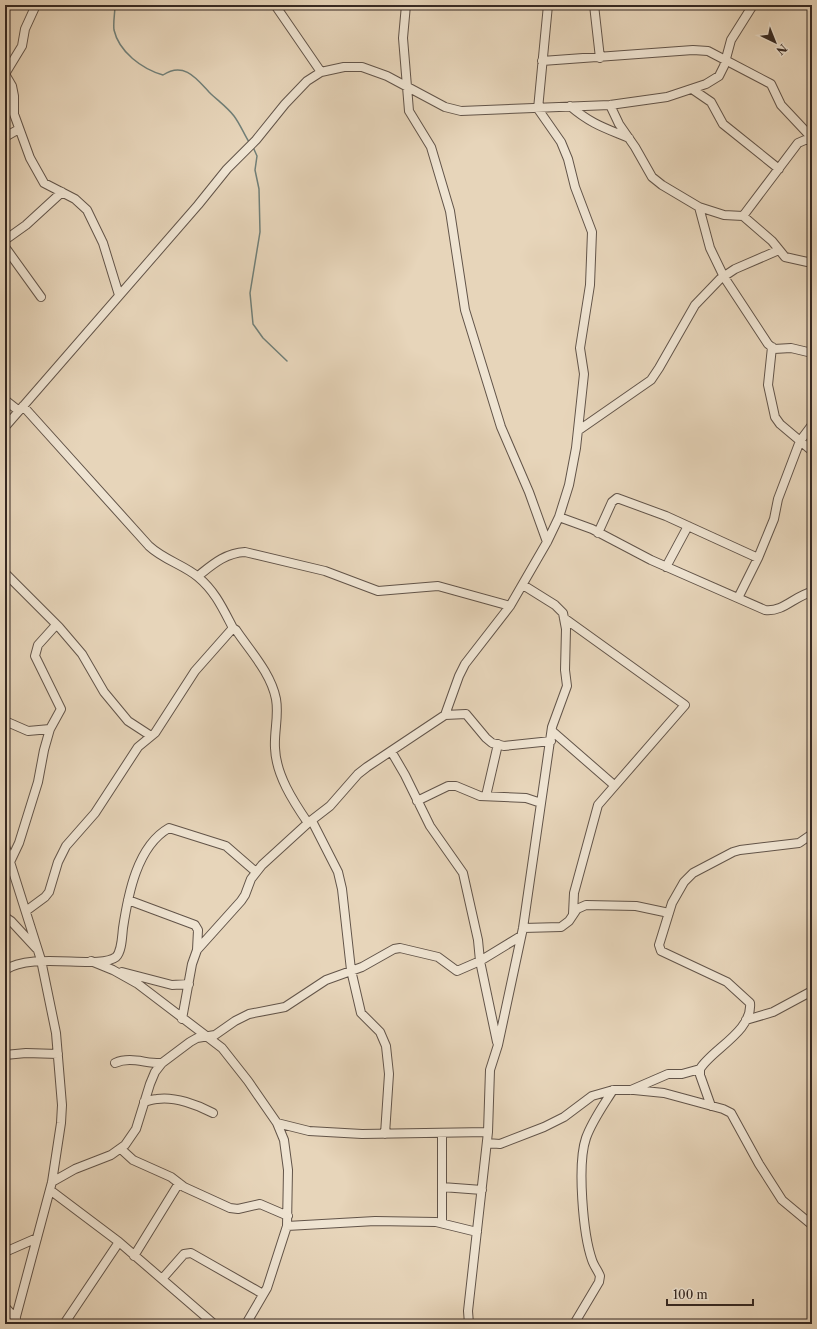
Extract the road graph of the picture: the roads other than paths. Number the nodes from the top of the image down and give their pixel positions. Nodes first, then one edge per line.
1 (36, 5) edge
2 (276, 5) edge
3 (406, 5) edge
4 (548, 5) edge
5 (594, 5) edge
6 (753, 5) edge
7 (600, 58) junction
8 (726, 59) junction
9 (542, 62) junction
10 (321, 72) junction
11 (5, 74) edge
12 (408, 89) junction
13 (692, 89) junction
14 (610, 105) junction
15 (570, 106) junction
16 (538, 108) junction
17 (19, 129) junction
18 (5, 137) edge
19 (630, 139) junction
20 (812, 139) edge
21 (779, 169) junction
22 (62, 192) junction
23 (699, 207) junction
24 (743, 216) junction
25 (5, 240) edge
26 (5, 247) edge
27 (779, 250) junction
28 (812, 263) edge
29 (724, 277) junction
30 (119, 296) junction
31 (40, 297) dead end
32 (772, 347) junction
33 (812, 353) edge
34 (5, 400) edge
35 (21, 409) junction
36 (812, 425) edge
37 (5, 427) edge
38 (579, 430) junction
39 (800, 441) junction
40 (812, 451) edge
41 (558, 517) junction
42 (688, 526) junction
43 (598, 533) junction
44 (547, 542) junction
45 (758, 558) junction
46 (666, 567) junction
47 (5, 574) edge
48 (198, 576) junction
49 (523, 585) junction
50 (812, 592) edge
51 (738, 598) junction
52 (510, 606) junction
53 (564, 618) junction
54 (56, 625) junction
55 (233, 628) junction
56 (445, 715) junction
57 (5, 721) edge
58 (50, 729) junction
59 (552, 731) junction
60 (151, 736) junction
61 (551, 741) junction
62 (498, 744) junction
63 (391, 751) junction
64 (614, 785) junction
65 (486, 796) junction
66 (417, 801) junction
67 (541, 803) junction
68 (310, 822) junction
69 (812, 834) edge
70 (5, 846) edge
71 (10, 862) junction
72 (256, 872) junction
73 (128, 900) junction
74 (26, 911) junction
75 (669, 913) junction
76 (573, 914) junction
77 (5, 917) edge
78 (522, 932) junction
79 (37, 948) junction
80 (197, 950) junction
81 (41, 960) junction
82 (91, 961) junction
83 (480, 961) junction
84 (5, 970) edge
85 (113, 970) junction
86 (352, 970) junction
87 (189, 984) junction
88 (812, 991) edge
89 (182, 1019) junction
90 (746, 1020) junction
91 (208, 1036) junction
92 (498, 1044) junction
93 (58, 1054) junction
94 (5, 1055) edge
95 (115, 1063) dead end
96 (162, 1063) junction
97 (700, 1069) junction
98 (613, 1090) junction
99 (630, 1090) junction
100 (144, 1102) junction
101 (711, 1106) junction
102 (213, 1113) dead end
103 (277, 1123) junction
104 (488, 1132) junction
105 (442, 1133) junction
106 (385, 1134) junction
107 (487, 1143) junction
108 (121, 1149) junction
109 (179, 1183) junction
110 (51, 1186) junction
111 (442, 1187) junction
112 (482, 1190) junction
113 (288, 1216) junction
114 (442, 1223) junction
115 (812, 1225) edge
116 (287, 1226) junction
117 (477, 1232) junction
118 (36, 1238) junction
119 (119, 1242) junction
120 (5, 1252) edge
121 (134, 1256) junction
122 (162, 1279) junction
123 (263, 1294) junction
124 (5, 1307) edge
125 (15, 1321) edge
126 (64, 1324) edge
127 (214, 1324) edge
128 (246, 1324) edge
129 (469, 1324) edge
130 (574, 1324) edge

1 - 11 street
2 - 10 street
3 - 12 street
4 - 9 street
5 - 7 street
6 - 8 street
7 - 8 street
7 - 9 street
8 - 13 street
8 - 20 street
9 - 16 street
10 - 12 street
10 - 30 street
11 - 17 street
12 - 16 street
12 - 44 street
13 - 14 street
13 - 21 street
14 - 15 street
14 - 19 street
15 - 16 street
15 - 19 street
16 - 38 street
17 - 18 street
17 - 22 street
19 - 23 street
20 - 21 street
21 - 24 street
22 - 25 street
22 - 30 street
23 - 24 street
23 - 29 street
24 - 27 street
26 - 31 street
27 - 28 street
27 - 29 street
29 - 32 street
29 - 38 street
30 - 35 street
32 - 33 street
32 - 39 street
34 - 35 street
35 - 37 street
35 - 48 street
36 - 39 street
38 - 41 street
39 - 40 street
39 - 45 street
41 - 43 street
41 - 44 street
42 - 43 street
42 - 45 street
42 - 46 street
43 - 46 street
44 - 49 street
45 - 51 street
46 - 51 street
47 - 54 street
48 - 52 street
48 - 55 street
49 - 52 street
49 - 53 street
50 - 51 street
52 - 56 street
53 - 59 street
53 - 64 street
54 - 58 street
54 - 60 street
55 - 60 street
55 - 68 street
56 - 62 street
56 - 63 street
57 - 58 street
58 - 71 street
59 - 61 street
59 - 64 street
60 - 74 street
61 - 62 street
61 - 67 street
62 - 65 street
63 - 66 street
63 - 68 street
64 - 76 street
65 - 66 street
65 - 67 street
66 - 83 street
67 - 78 street
68 - 72 street
68 - 86 street
69 - 75 street
70 - 71 street
71 - 74 street
72 - 73 street
72 - 80 street
73 - 80 street
73 - 82 street
74 - 79 street
75 - 76 street
75 - 90 street
76 - 78 street
77 - 79 street
78 - 83 street
78 - 92 street
79 - 81 street
80 - 87 street
81 - 82 street
81 - 84 street
81 - 93 street
82 - 85 street
83 - 86 street
83 - 92 street
85 - 87 street
85 - 89 street
86 - 91 street
86 - 106 street
87 - 89 street
88 - 90 street
89 - 91 street
90 - 97 street
91 - 96 street
91 - 103 street
92 - 104 street
93 - 94 street
93 - 110 street
95 - 96 street
96 - 100 street
97 - 99 street
97 - 101 street
98 - 99 street
98 - 107 street
98 - 130 street
99 - 101 street
100 - 102 street
100 - 108 street
101 - 115 street
103 - 106 street
103 - 113 street
104 - 105 street
104 - 107 street
105 - 106 street
105 - 111 street
107 - 112 street
108 - 109 street
108 - 110 street
109 - 113 street
109 - 121 street
110 - 118 street
110 - 119 street
111 - 112 street
111 - 114 street
112 - 117 street
113 - 116 street
114 - 116 street
114 - 117 street
116 - 123 street
117 - 129 street
118 - 120 street
118 - 125 street
119 - 121 street
119 - 126 street
121 - 122 street
122 - 123 street
122 - 127 street
123 - 128 street
124 - 125 street

